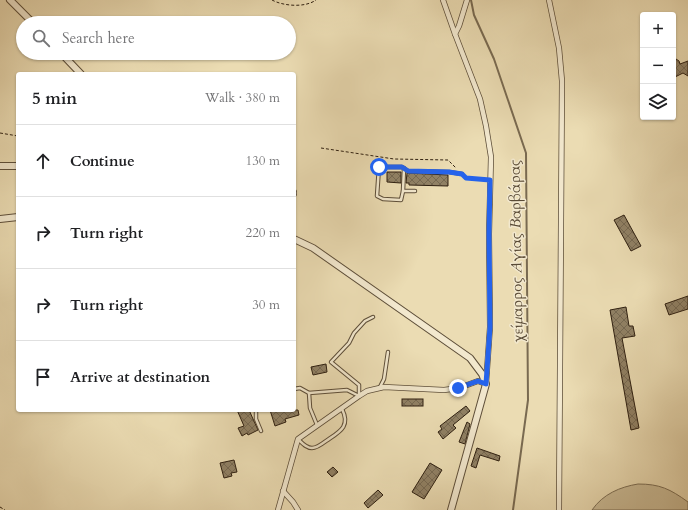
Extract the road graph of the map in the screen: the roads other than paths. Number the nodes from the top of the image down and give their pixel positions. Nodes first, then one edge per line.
1 (10, 0) edge
2 (444, 0) edge
3 (467, 0) edge
4 (548, 0) edge
5 (25, 16) edge
6 (455, 34) junction
7 (68, 60) edge
8 (79, 72) edge
9 (0, 166) edge
10 (16, 166) edge
11 (404, 168) junction
12 (462, 174) road end
13 (403, 191) junction
14 (415, 191) dead end
15 (16, 218) edge
16 (0, 219) edge
17 (296, 240) edge
18 (373, 317) dead end
19 (388, 352) dead end
20 (486, 384) junction
21 (380, 388) junction
22 (296, 389) edge
23 (309, 393) junction
24 (359, 396) junction
25 (342, 408) junction
26 (256, 412) edge
27 (317, 426) junction
28 (261, 431) dead end
29 (298, 439) junction
30 (283, 491) junction
31 (278, 510) edge
32 (298, 510) edge
33 (451, 510) edge
34 (559, 510) edge

1 - 5 street
2 - 6 street
3 - 6 street
4 - 34 street
6 - 20 street
7 - 8 street
9 - 10 street
11 - 12 lane
11 - 13 lane
11 - 13 lane
13 - 14 lane
15 - 16 street
17 - 20 street
18 - 24 lane
19 - 21 lane
20 - 21 street
20 - 33 street
21 - 24 street
22 - 23 lane
23 - 24 lane
23 - 27 lane
24 - 25 street
25 - 27 street
25 - 29 lane
26 - 28 lane
27 - 29 street
29 - 30 street
30 - 31 street
30 - 32 street

